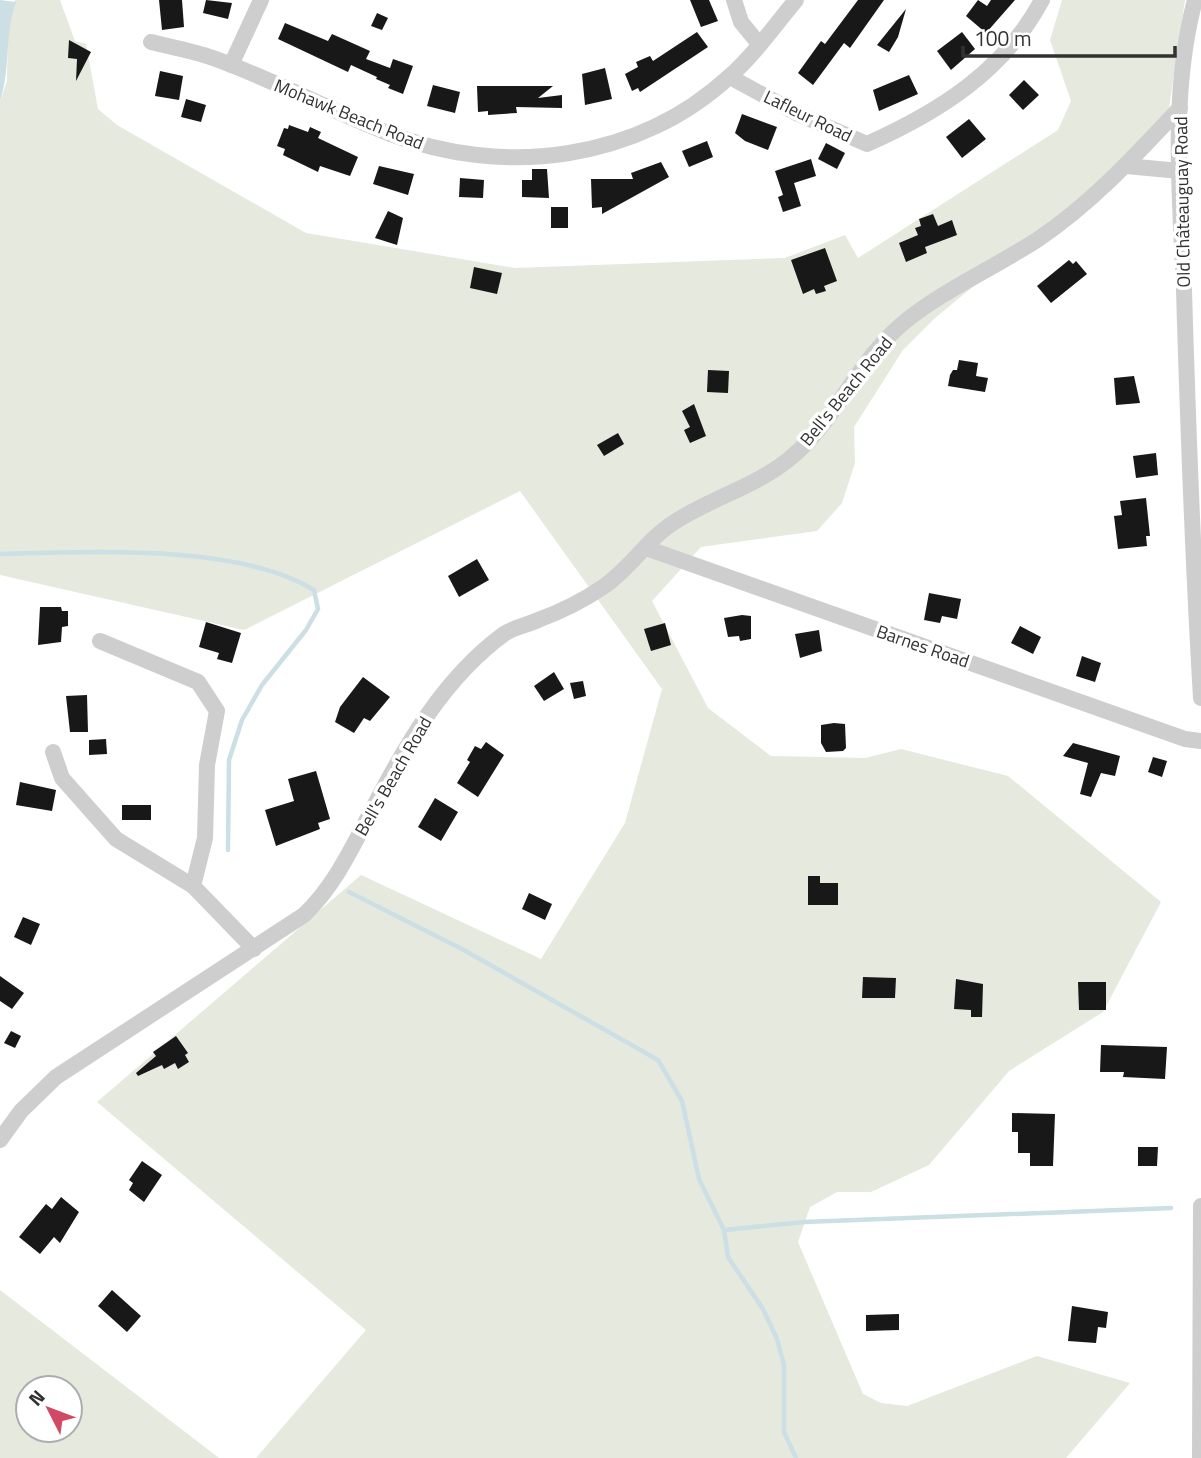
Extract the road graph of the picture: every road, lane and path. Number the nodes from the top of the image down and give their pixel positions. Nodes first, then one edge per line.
1 (261, 0) edge
2 (734, 0) edge
3 (796, 0) edge
4 (1042, 0) edge
5 (1195, 0) edge
6 (151, 41) dead end
7 (759, 44) junction
8 (231, 65) junction
9 (730, 77) junction
10 (1180, 108) junction
11 (1126, 166) junction
12 (1180, 171) junction
13 (646, 548) junction
14 (100, 641) dead end
15 (1201, 698) edge
16 (1201, 741) edge
17 (53, 751) dead end
18 (192, 886) junction
19 (254, 949) junction
20 (0, 1140) edge
21 (1201, 1206) edge
22 (1200, 1458) edge

1 - 8 street
2 - 7 street
3 - 7 street, Mohawk Beach Road
4 - 9 street, Lafleur Road
5 - 10 street, Old Châteauguay Road
6 - 8 street, Mohawk Beach Road
7 - 9 street, Mohawk Beach Road
8 - 9 street, Mohawk Beach Road
10 - 11 street, Bell's Beach Road
10 - 12 street, Old Châteauguay Road
11 - 12 street
11 - 13 street, Bell's Beach Road
12 - 15 street, Old Châteauguay Road
13 - 16 street, Barnes Road
13 - 19 street, Bell's Beach Road
14 - 18 street
17 - 18 street
18 - 19 street
19 - 20 street, Bell's Beach Road
21 - 22 street

